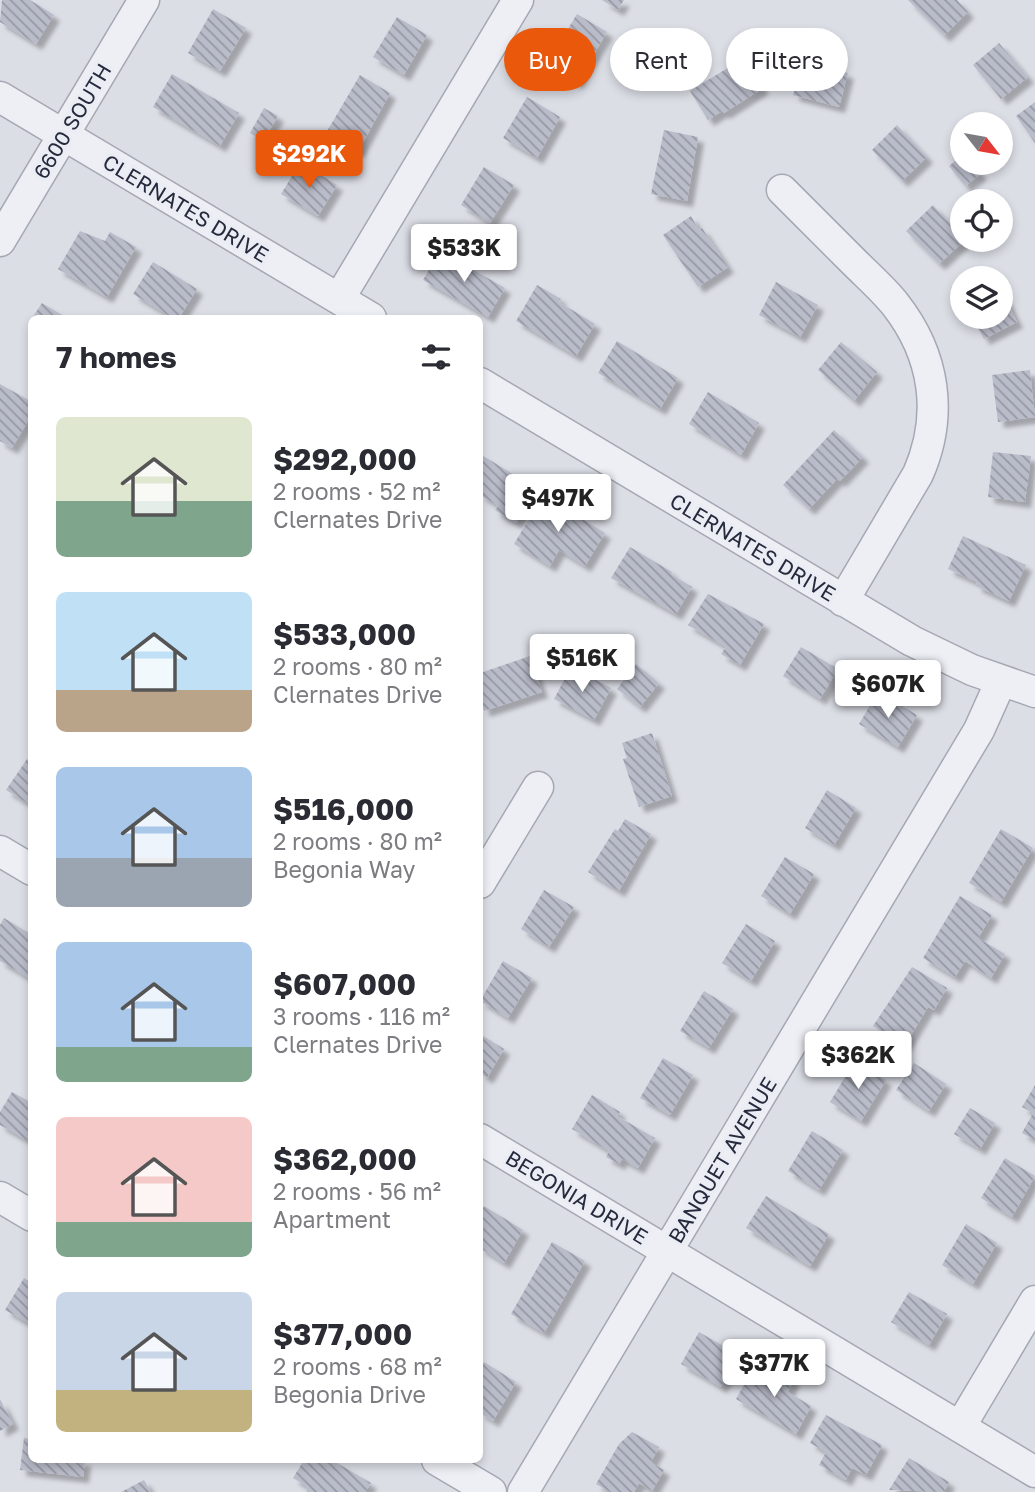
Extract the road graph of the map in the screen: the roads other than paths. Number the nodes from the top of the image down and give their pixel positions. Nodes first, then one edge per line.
1 (144, 0) edge
2 (518, 0) edge
3 (0, 97) edge
4 (64, 135) junction
5 (782, 190) dead end
6 (0, 241) edge
7 (339, 299) junction
8 (366, 315) edge
9 (483, 385) edge
10 (844, 601) junction
11 (1001, 681) junction
12 (1035, 692) edge
13 (538, 786) dead end
14 (0, 851) edge
15 (28, 868) edge
16 (483, 878) edge
17 (483, 1141) edge
18 (0, 1197) edge
19 (28, 1214) edge
20 (667, 1251) junction
21 (1035, 1301) edge
22 (960, 1427) junction
23 (442, 1463) edge
24 (1035, 1472) edge
25 (491, 1492) edge
26 (523, 1492) edge

1 - 4 street, 6600 SOUTH
2 - 7 street
3 - 4 street, CLERNATES DRIVE
4 - 6 street, 6600 SOUTH
4 - 7 street, CLERNATES DRIVE
5 - 10 street
7 - 8 street, CLERNATES DRIVE
9 - 10 street, CLERNATES DRIVE
10 - 11 street, CLERNATES DRIVE
11 - 12 street, CLERNATES DRIVE
11 - 20 street, BANQUET AVENUE
13 - 16 street
14 - 15 street
17 - 20 street, BEGONIA DRIVE
18 - 19 street
20 - 22 street, BEGONIA DRIVE
20 - 26 street, BANQUET AVENUE
21 - 22 street
22 - 24 street, BEGONIA DRIVE
23 - 25 street

